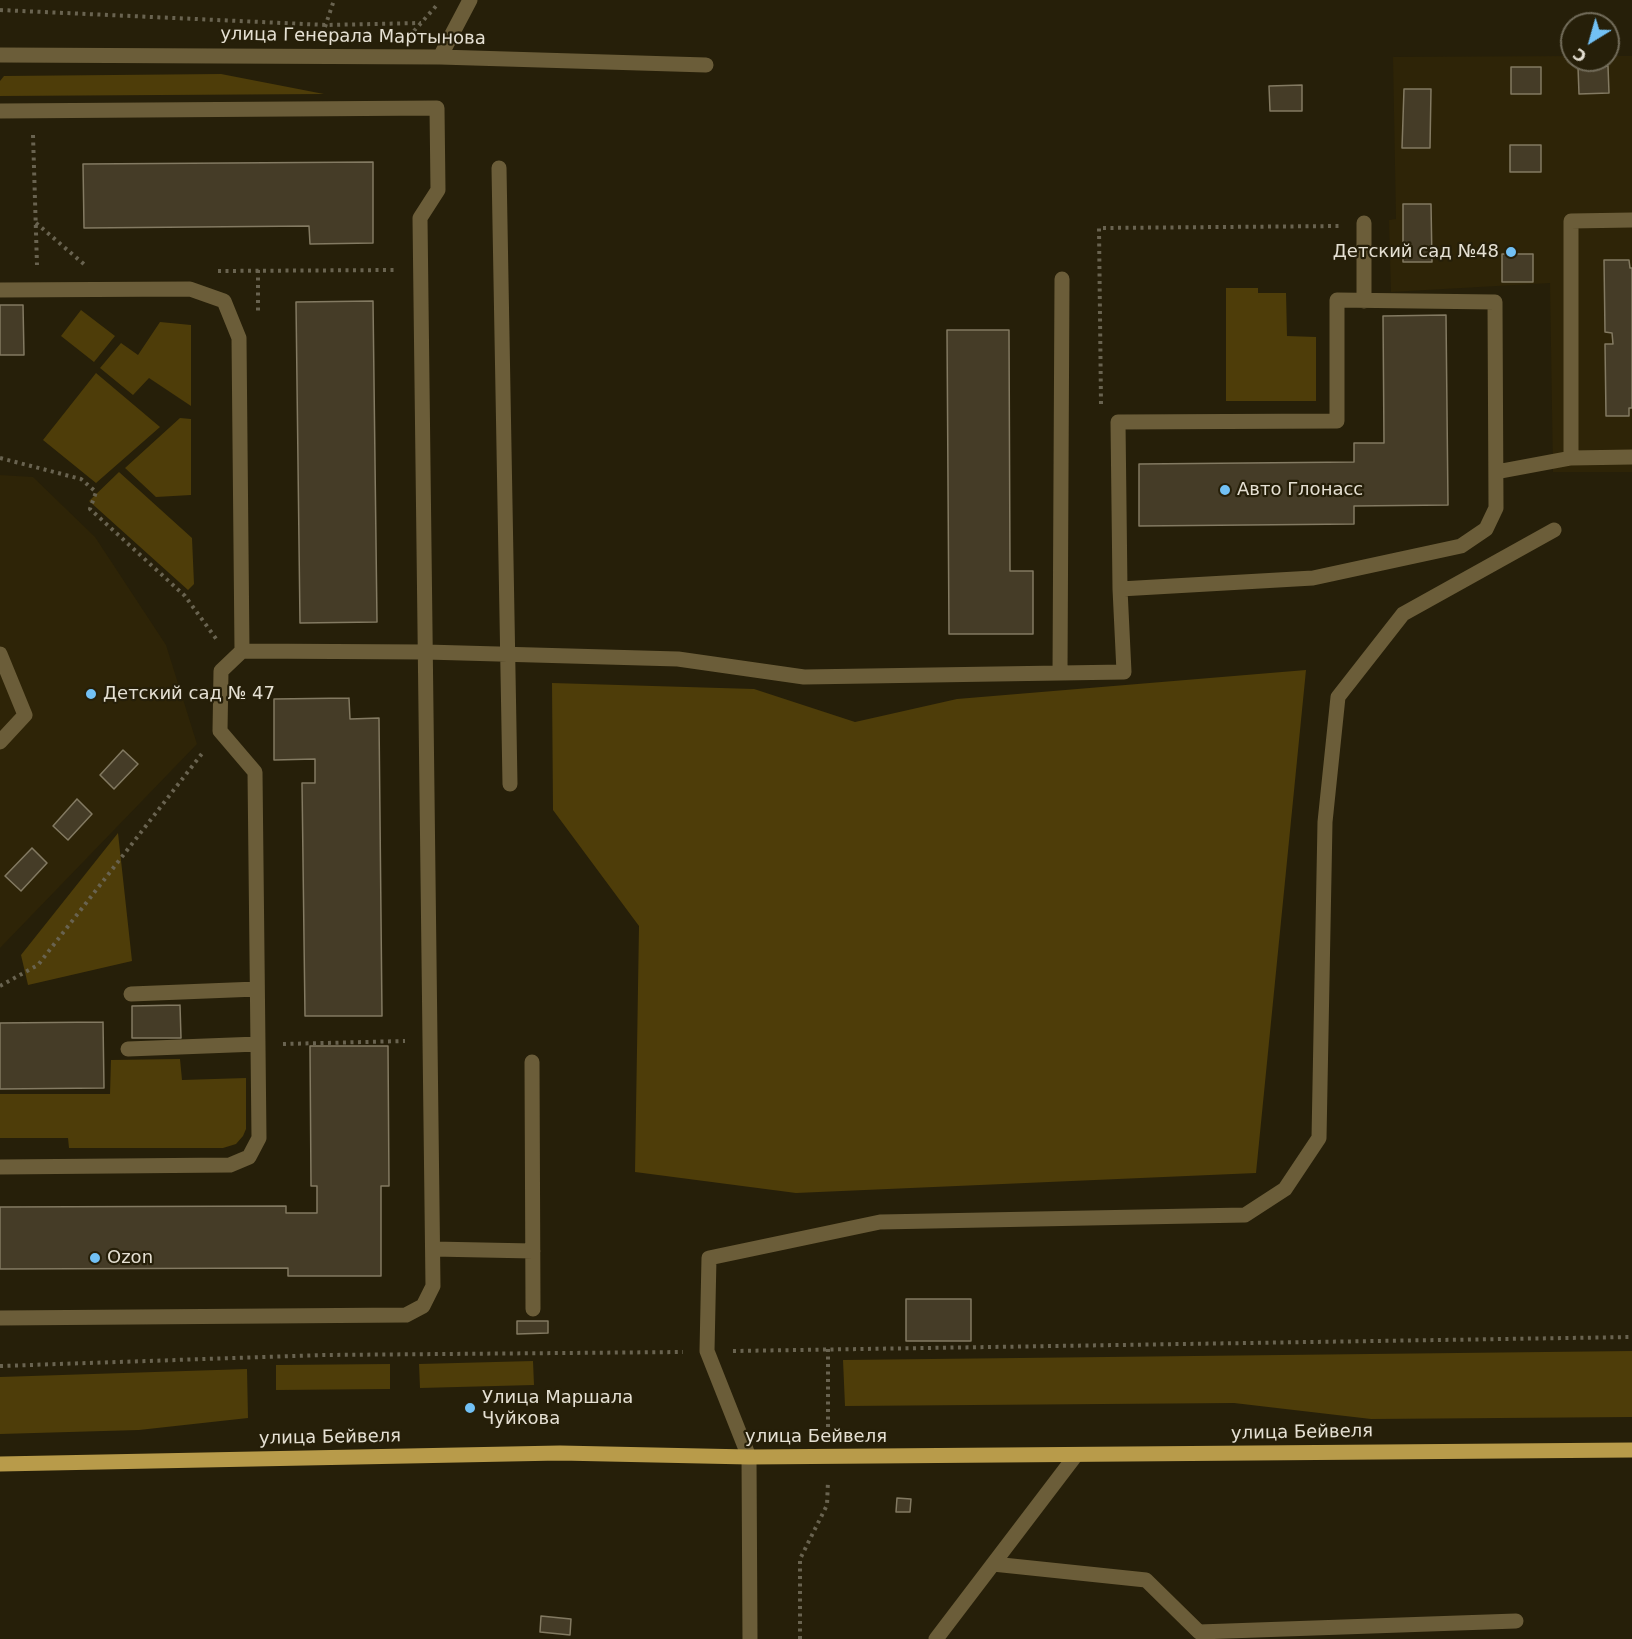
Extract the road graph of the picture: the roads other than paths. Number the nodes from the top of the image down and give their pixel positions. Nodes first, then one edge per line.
1 (470, 0) edge
2 (0, 55) edge
3 (440, 57) junction
4 (706, 65) dead end
5 (0, 111) edge
6 (499, 168) dead end
7 (1632, 220) edge
8 (1364, 225) road end
9 (1062, 279) dead end
10 (0, 290) edge
11 (1364, 301) junction
12 (1632, 457) edge
13 (1571, 458) junction
14 (1496, 471) junction
15 (1554, 530) dead end
16 (1120, 589) junction
17 (426, 652) junction
18 (0, 654) edge
19 (507, 654) junction
20 (237, 655) junction
21 (1060, 673) junction
22 (0, 742) edge
23 (510, 784) dead end
24 (257, 989) junction
25 (131, 994) dead end
26 (258, 1044) junction
27 (128, 1049) dead end
28 (532, 1062) dead end
29 (0, 1167) edge
30 (433, 1249) junction
31 (533, 1251) junction
32 (533, 1309) dead end
33 (0, 1318) edge
34 (1632, 1450) edge
35 (1076, 1455) junction
36 (749, 1457) junction
37 (0, 1464) edge
38 (993, 1564) junction
39 (1516, 1621) dead end
40 (750, 1639) edge
41 (936, 1639) edge

1 - 3 street
2 - 3 street, улица Генерала Мартынова
3 - 4 street, улица Генерала Мартынова
5 - 17 street
6 - 19 street
7 - 13 street
8 - 11 street
9 - 21 street
10 - 20 street
11 - 14 street
11 - 16 street
12 - 13 street
13 - 14 street
14 - 16 street
15 - 36 street
16 - 21 street
17 - 19 street
17 - 20 street
17 - 30 street
18 - 22 street
19 - 21 street
19 - 23 street
20 - 24 street
24 - 25 street
24 - 26 street
26 - 27 street
26 - 29 street
28 - 31 street
30 - 31 street
30 - 33 street
31 - 32 street
34 - 35 main road, улица Бейвеля
35 - 36 main road, улица Бейвеля
35 - 38 street
36 - 37 main road, улица Бейвеля
36 - 40 street
38 - 39 street
38 - 41 street

